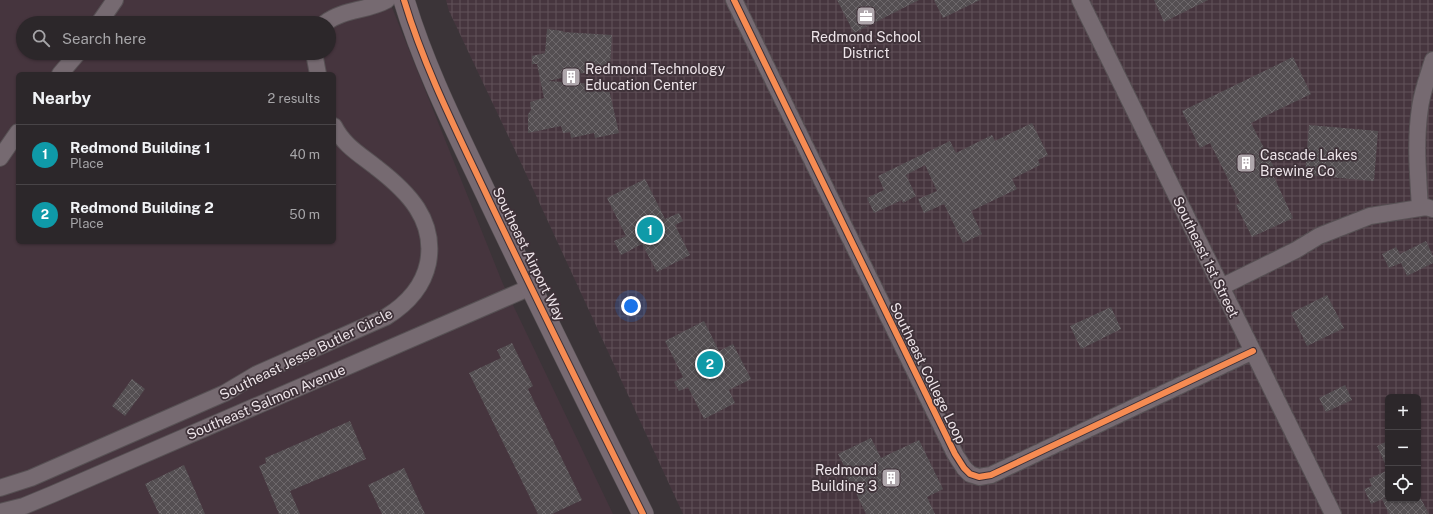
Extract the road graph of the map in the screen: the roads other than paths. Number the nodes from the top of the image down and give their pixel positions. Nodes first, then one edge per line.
1 (115, 0) edge
2 (387, 0) edge
3 (404, 0) edge
4 (734, 0) edge
5 (1080, 0) edge
6 (104, 16) edge
7 (336, 17) edge
8 (72, 60) edge
9 (315, 60) edge
10 (1433, 60) edge
11 (62, 72) edge
12 (318, 72) edge
13 (336, 129) edge
14 (16, 135) edge
15 (0, 158) edge
16 (1426, 208) edge
17 (531, 287) junction
18 (1221, 287) junction
19 (1252, 351) junction
20 (0, 488) edge
21 (0, 512) edge
22 (643, 514) edge
23 (1333, 514) edge

1 - 6 street
2 - 7 street
3 - 17 main road, Southeast Airport Way
4 - 19 street, Southeast College Loop
5 - 18 street, Southeast 1st Street
8 - 11 street
9 - 12 street
10 - 16 street
13 - 20 street, Southeast Jesse Butler Circle
14 - 15 street
16 - 18 street
17 - 21 street, Southeast Salmon Avenue
17 - 22 main road, Southeast Airport Way
18 - 19 street, Southeast 1st Street
19 - 23 street, Southeast 1st Street

